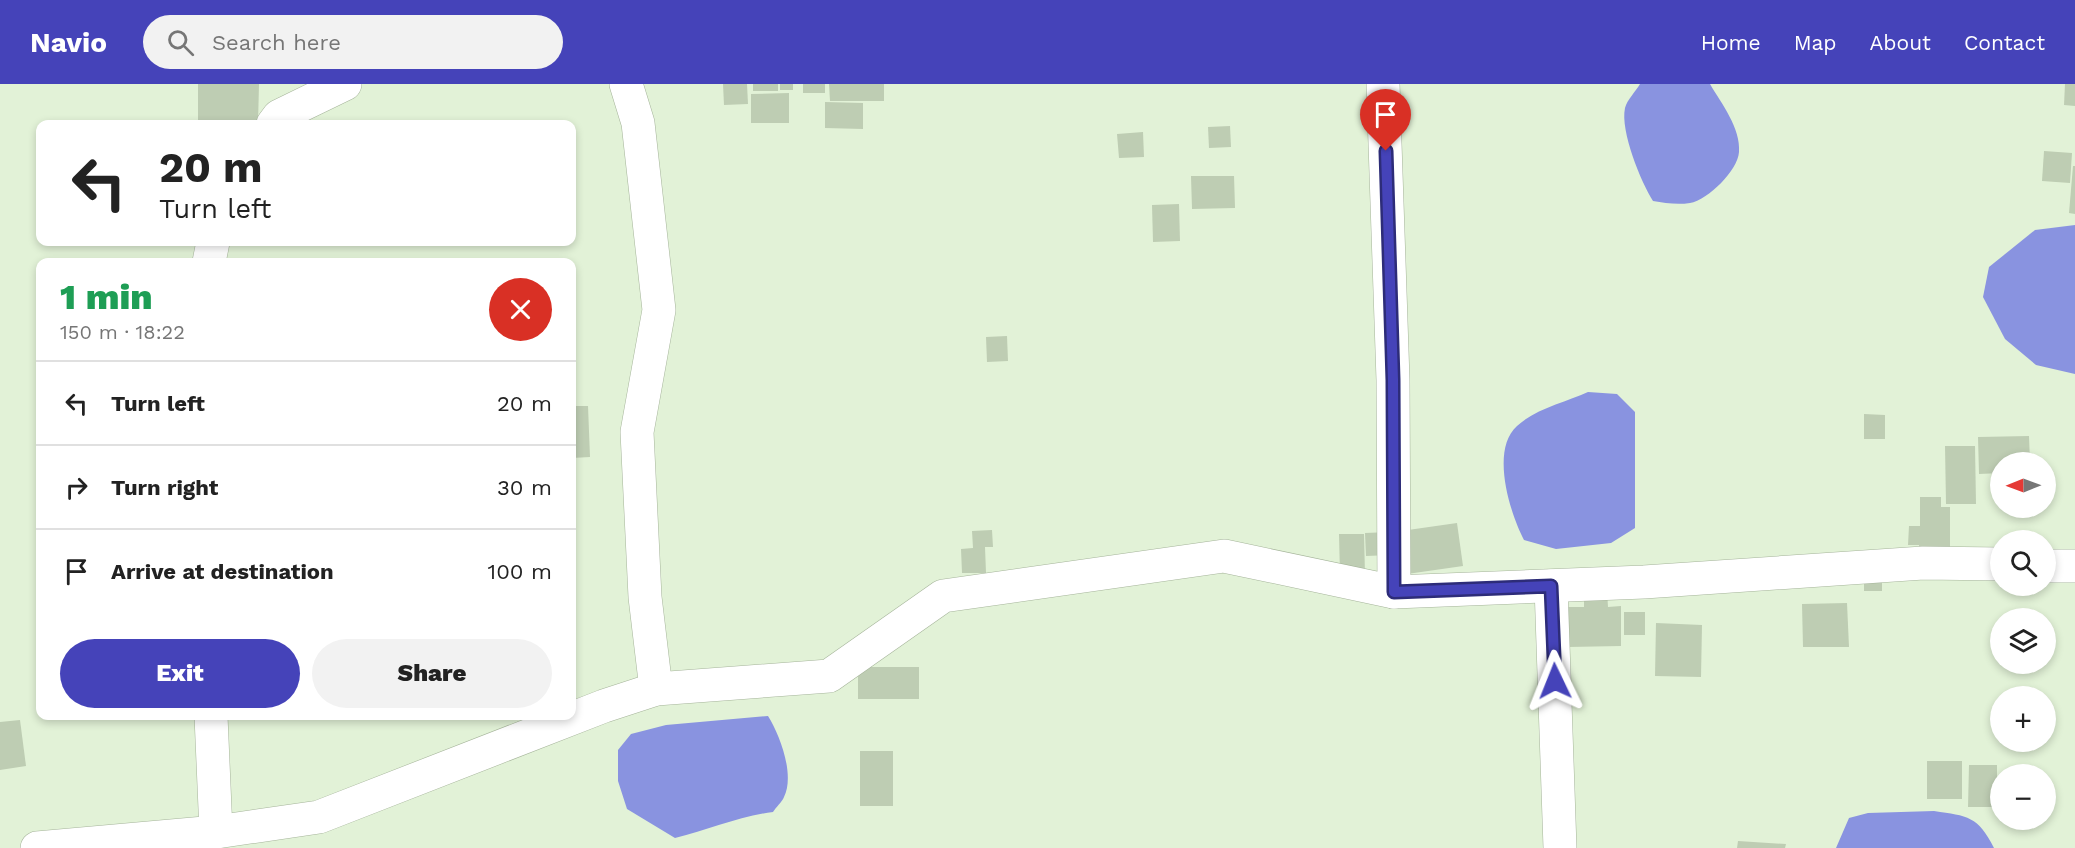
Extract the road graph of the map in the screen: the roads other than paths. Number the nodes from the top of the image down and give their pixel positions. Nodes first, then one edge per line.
1 (345, 84) edge
2 (626, 84) edge
3 (1383, 84) edge
4 (276, 120) edge
5 (1990, 564) edge
6 (2056, 566) edge
7 (2075, 566) edge
8 (1551, 586) junction
9 (1394, 592) junction
10 (656, 689) junction
11 (576, 717) edge
12 (211, 720) edge
13 (568, 720) edge
14 (216, 832) junction
15 (37, 848) edge
16 (1560, 848) edge

1 - 4 street
2 - 10 street
3 - 9 street
5 - 8 street
6 - 7 street
8 - 9 street
8 - 16 street
9 - 10 street
10 - 11 street
12 - 14 street
13 - 14 street
14 - 15 street

